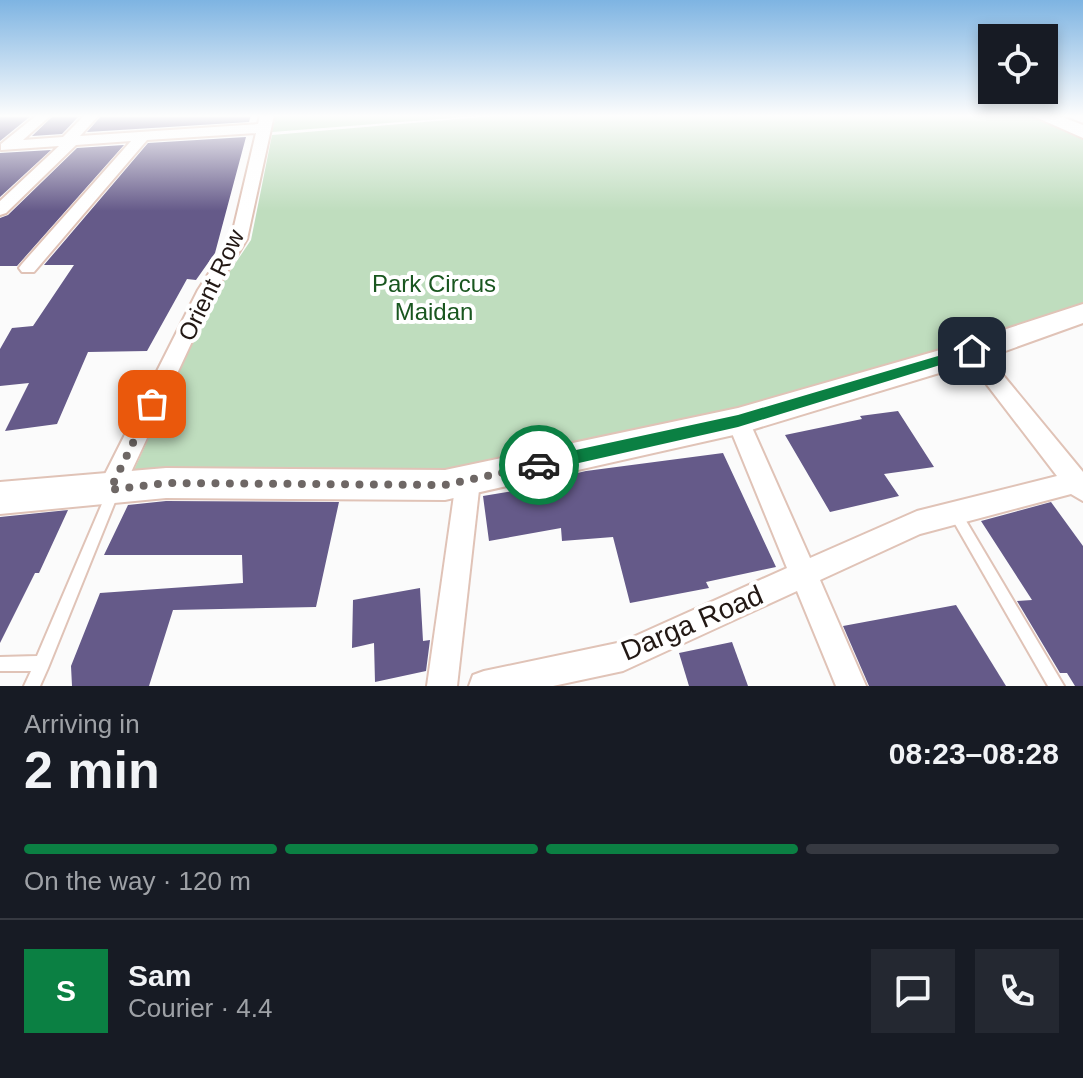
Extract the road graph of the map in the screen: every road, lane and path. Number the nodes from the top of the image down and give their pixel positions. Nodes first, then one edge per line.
1 (63, 147) edge
2 (133, 147) edge
3 (259, 147) edge
4 (0, 210) edge
5 (28, 268) dead end
6 (1083, 313) edge
7 (972, 351) junction
8 (738, 421) junction
9 (468, 481) junction
10 (1080, 486) edge
11 (113, 488) junction
12 (0, 498) edge
13 (955, 513) junction
14 (804, 574) junction
15 (43, 663) junction
16 (0, 664) edge
17 (32, 686) edge
18 (442, 686) edge
19 (484, 686) edge
20 (851, 686) edge
21 (1056, 686) edge

1 - 4 street
2 - 5 street
3 - 11 street, Orient Row
6 - 7 main road
7 - 8 main road
7 - 10 street, Darga Road
8 - 9 main road
8 - 14 street
9 - 11 main road
9 - 18 street
10 - 13 street, Darga Road
11 - 12 main road
11 - 15 lane
13 - 14 street, Darga Road
13 - 21 lane
14 - 19 street, Darga Road
14 - 20 street
15 - 16 lane
15 - 17 lane

